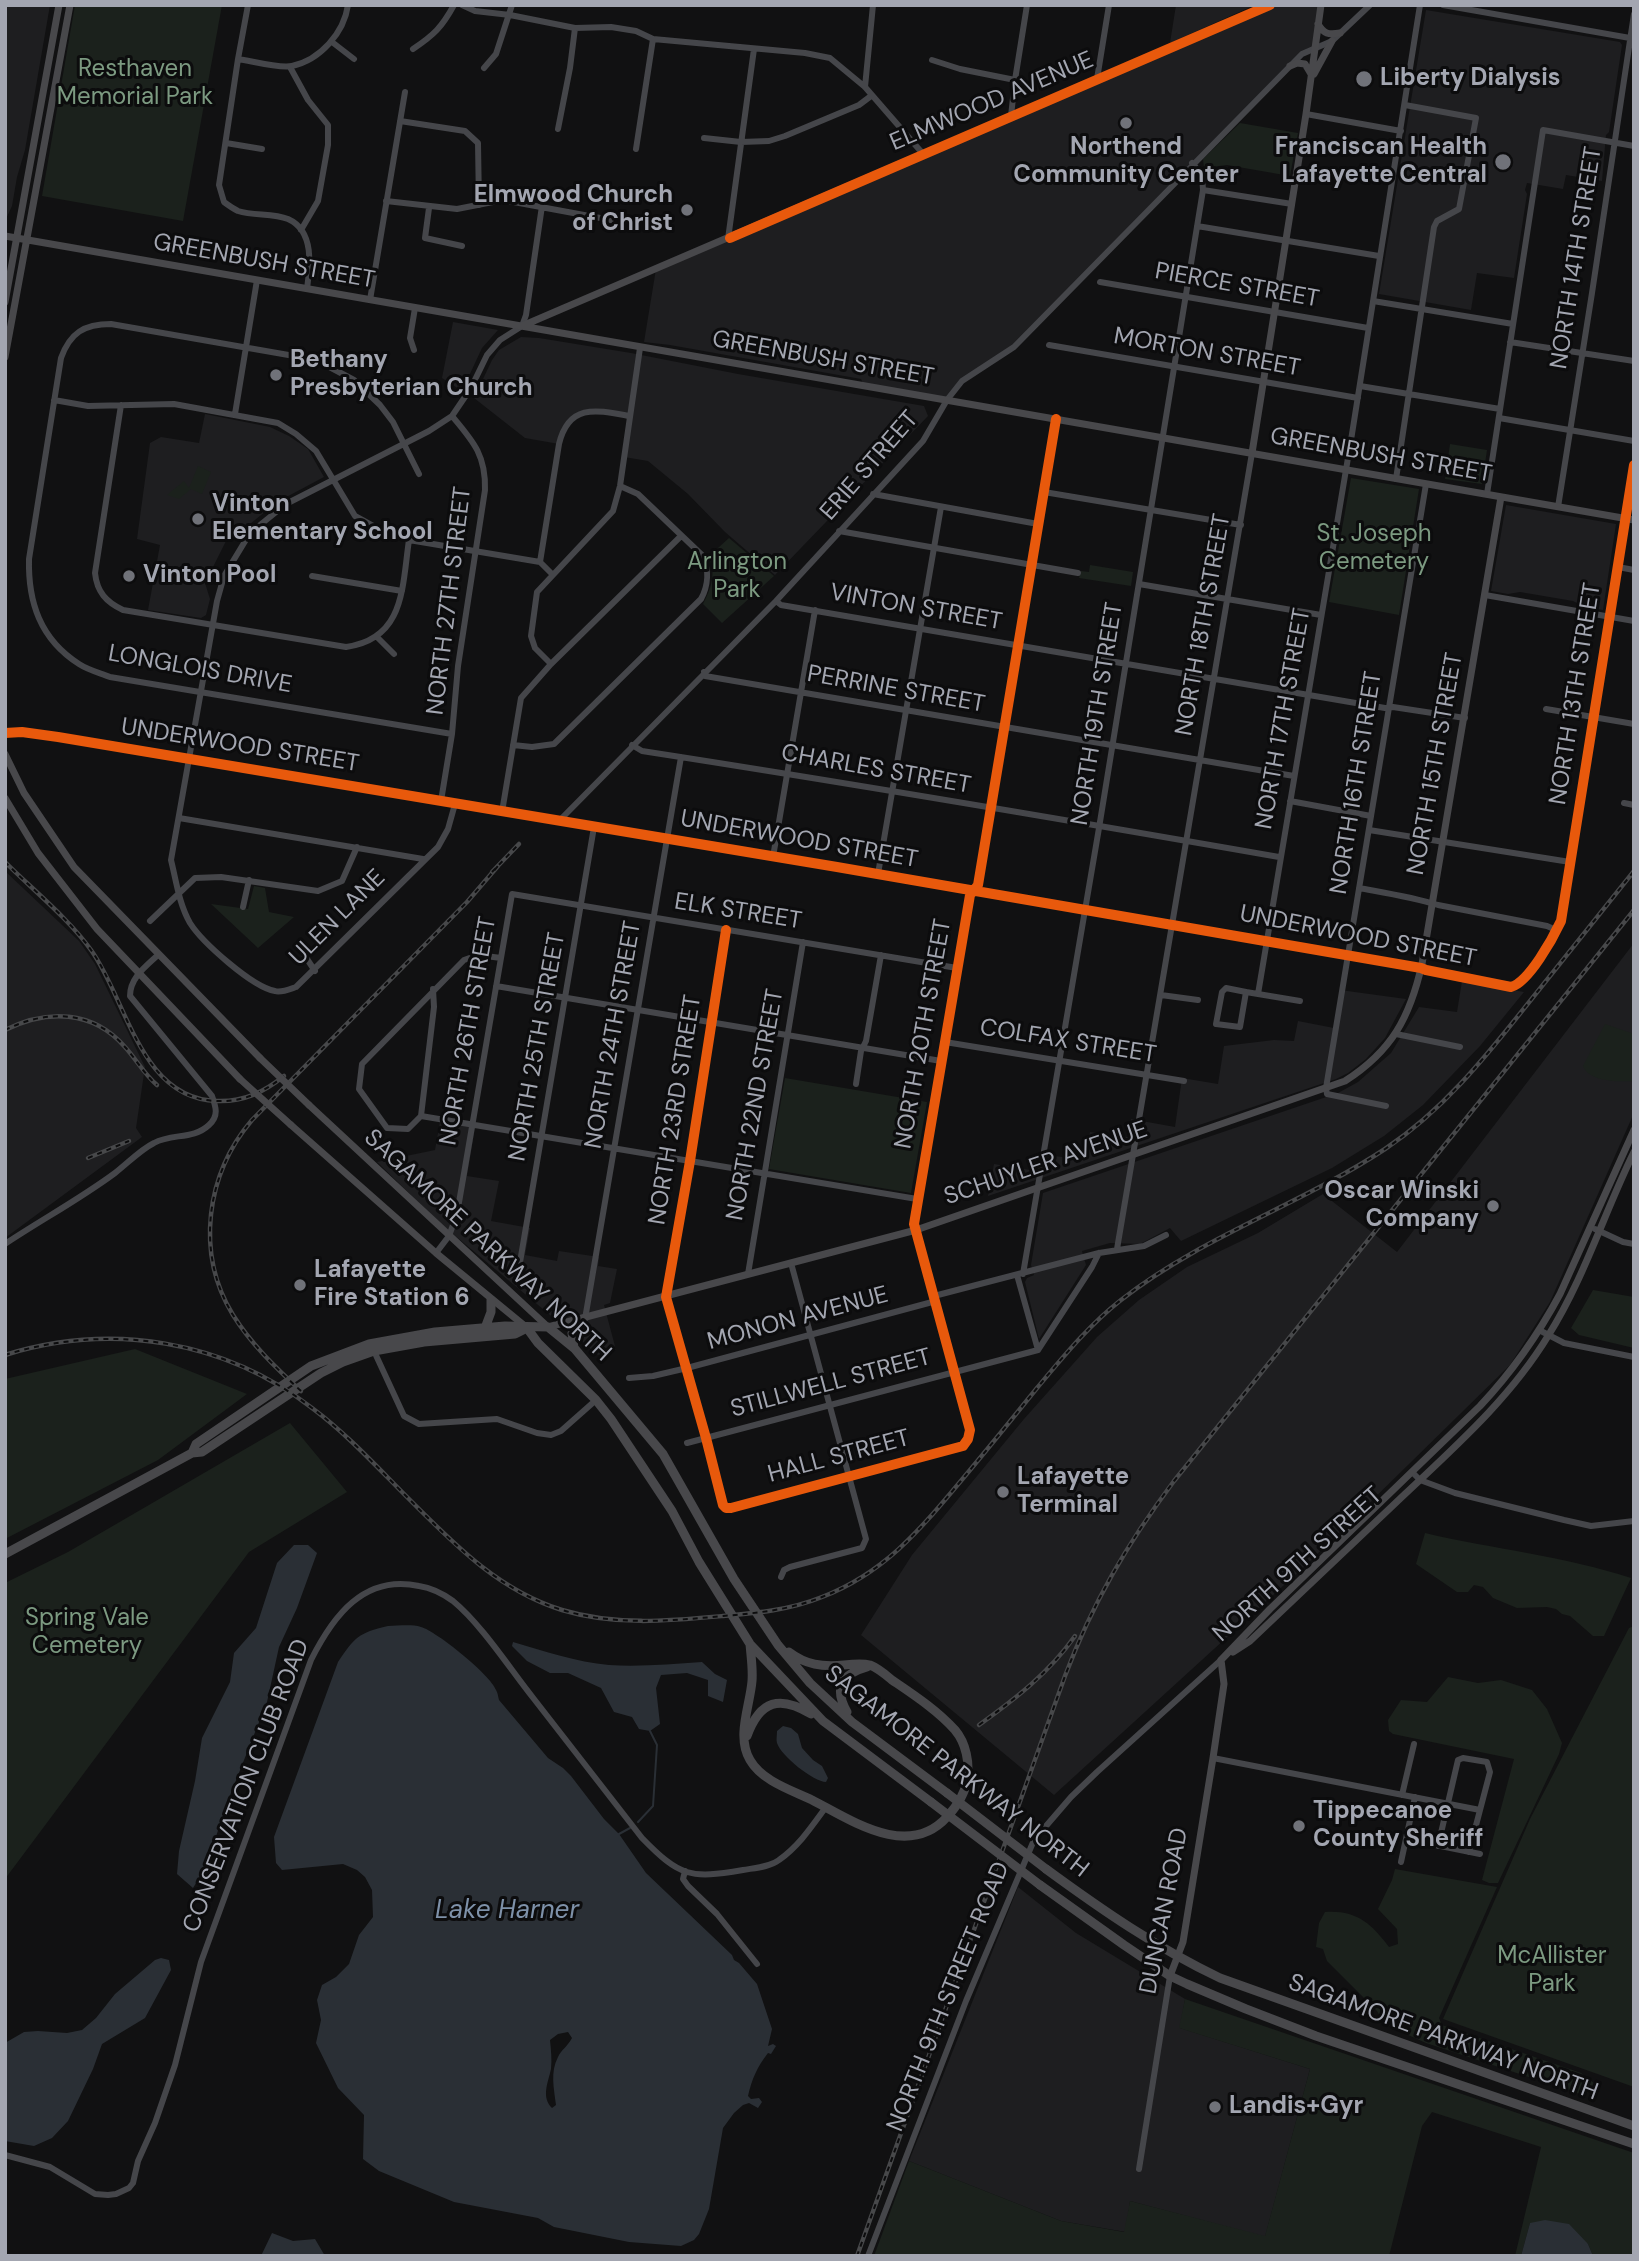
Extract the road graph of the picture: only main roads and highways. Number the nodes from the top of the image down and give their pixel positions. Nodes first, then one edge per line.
1 (59, 5) edge
2 (70, 5) edge
3 (1321, 5) edge
4 (1265, 6) edge
5 (1318, 24) junction
6 (1340, 33) road end
7 (1332, 41) road end
8 (1290, 66) road end
9 (1311, 78) junction
10 (5, 236) edge
11 (17, 238) junction
12 (28, 240) junction
13 (5, 302) edge
14 (522, 326) junction
15 (5, 357) edge
16 (1252, 453) junction
17 (1501, 497) junction
18 (1630, 519) edge
19 (5, 754) edge
20 (5, 798) edge
21 (1396, 1034) joint
22 (1634, 1130) edge
23 (1634, 1153) edge
24 (491, 1300) junction
25 (582, 1319) junction
26 (548, 1327) junction
27 (485, 1328) junction
28 (527, 1328) junction
29 (575, 1349) junction
30 (192, 1453) junction
31 (5, 1554) edge
32 (750, 1644) junction
33 (779, 1645) junction
34 (1221, 1660) junction
35 (873, 1666) junction
36 (823, 1721) junction
37 (852, 1721) junction
38 (745, 1744) junction
39 (1177, 1958) junction
40 (1170, 1976) junction
41 (1634, 2126) edge
42 (1634, 2144) edge

1 - 11 main road
2 - 12 main road
3 - 5 main road, NORTH 18TH STREET
4 - 14 main road, ELMWOOD AVENUE
5 - 6 main road
5 - 9 main road, NORTH 18TH STREET
7 - 9 main road
8 - 9 main road
9 - 16 main road, NORTH 18TH STREET
10 - 11 main road, GREENBUSH STREET
11 - 12 main road, GREENBUSH STREET
11 - 13 main road
12 - 14 main road, GREENBUSH STREET
12 - 15 main road
14 - 16 main road, GREENBUSH STREET
16 - 17 main road, GREENBUSH STREET
17 - 18 main road, GREENBUSH STREET
17 - 21 main road, NORTH 15TH STREET
19 - 26 main road, SAGAMORE PARKWAY NORTH, bridge
20 - 24 main road, SAGAMORE PARKWAY NORTH, bridge
21 - 25 main road, SCHUYLER AVENUE
22 - 34 main road, NORTH 9TH STREET
23 - 34 main road, NORTH 9TH STREET
24 - 27 highway
24 - 28 main road, SAGAMORE PARKWAY NORTH
25 - 26 main road, SCHUYLER AVENUE
25 - 29 highway
26 - 28 highway, SCHUYLER AVENUE
26 - 29 highway, SAGAMORE PARKWAY NORTH
27 - 28 highway, SCHUYLER AVENUE
27 - 30 highway, SCHUYLER AVENUE
28 - 30 highway, SCHUYLER AVENUE
28 - 32 highway, SAGAMORE PARKWAY NORTH
29 - 33 highway, SAGAMORE PARKWAY NORTH
30 - 31 highway, SCHUYLER AVENUE
32 - 36 highway, SAGAMORE PARKWAY NORTH
32 - 38 highway
33 - 35 highway
33 - 37 highway, SAGAMORE PARKWAY NORTH
34 - 39 main road, DUNCAN ROAD
35 - 37 highway
35 - 38 highway
36 - 38 highway
36 - 40 highway, SAGAMORE PARKWAY NORTH, bridge
37 - 39 highway, SAGAMORE PARKWAY NORTH, bridge
39 - 40 main road, DUNCAN ROAD
39 - 41 highway, SAGAMORE PARKWAY NORTH
40 - 42 highway, SAGAMORE PARKWAY NORTH

